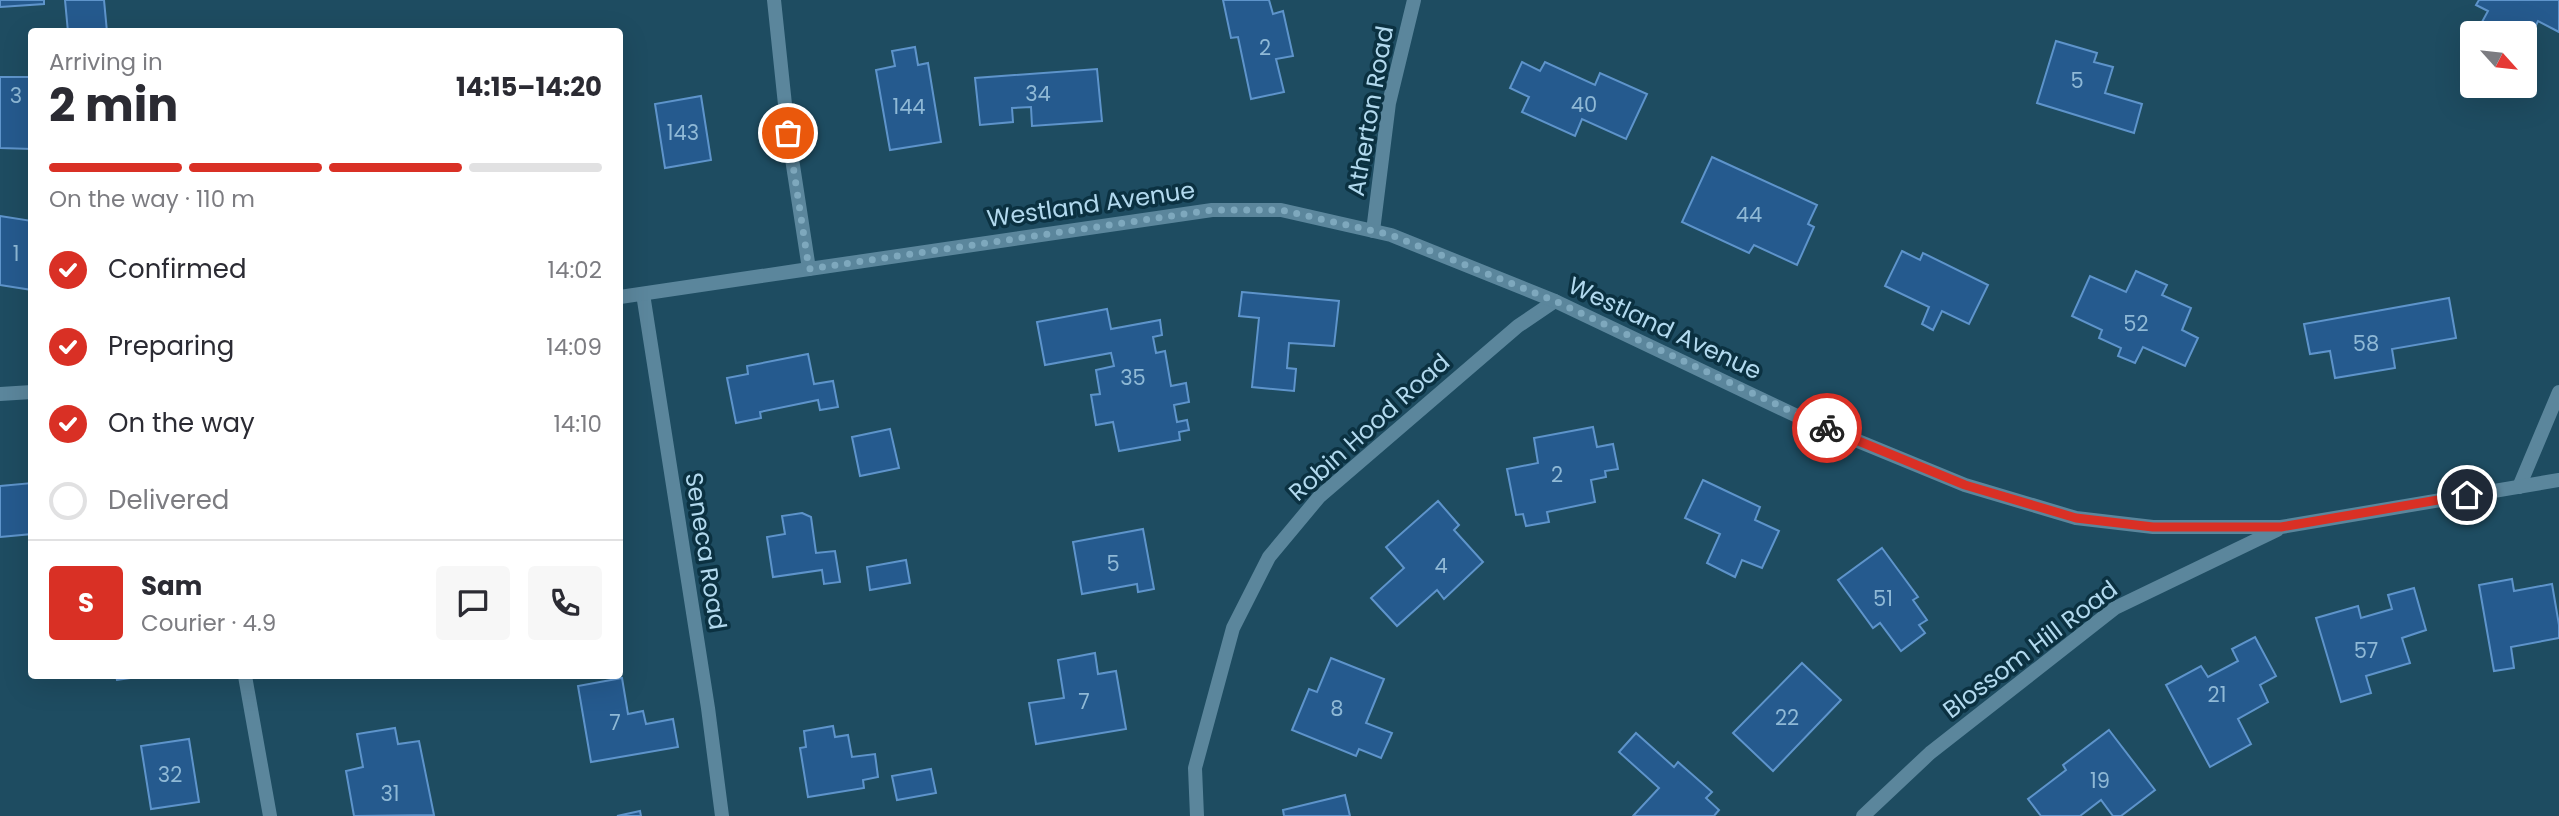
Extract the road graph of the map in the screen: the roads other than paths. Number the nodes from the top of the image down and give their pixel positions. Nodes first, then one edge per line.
1 (774, 0) edge
2 (1414, 0) edge
3 (1373, 231) junction
4 (809, 269) junction
5 (643, 294) junction
6 (623, 297) edge
7 (1555, 301) junction
8 (28, 392) edge
9 (2559, 392) edge
10 (0, 394) edge
11 (2559, 480) edge
12 (2519, 487) junction
13 (2281, 527) junction
14 (246, 679) edge
15 (270, 816) edge
16 (722, 816) edge
17 (1197, 816) edge
18 (1863, 816) edge

1 - 4 street
2 - 3 street, Atherton Road
3 - 4 street, Westland Avenue
3 - 7 street, Westland Avenue
4 - 5 street, Westland Avenue
5 - 6 street, Westland Avenue
5 - 16 street, Seneca Road
7 - 13 street, Westland Avenue
7 - 17 street, Robin Hood Road
8 - 10 street
9 - 12 street
11 - 12 street, Westland Avenue
12 - 13 street, Westland Avenue
13 - 18 street, Blossom Hill Road
14 - 15 street

